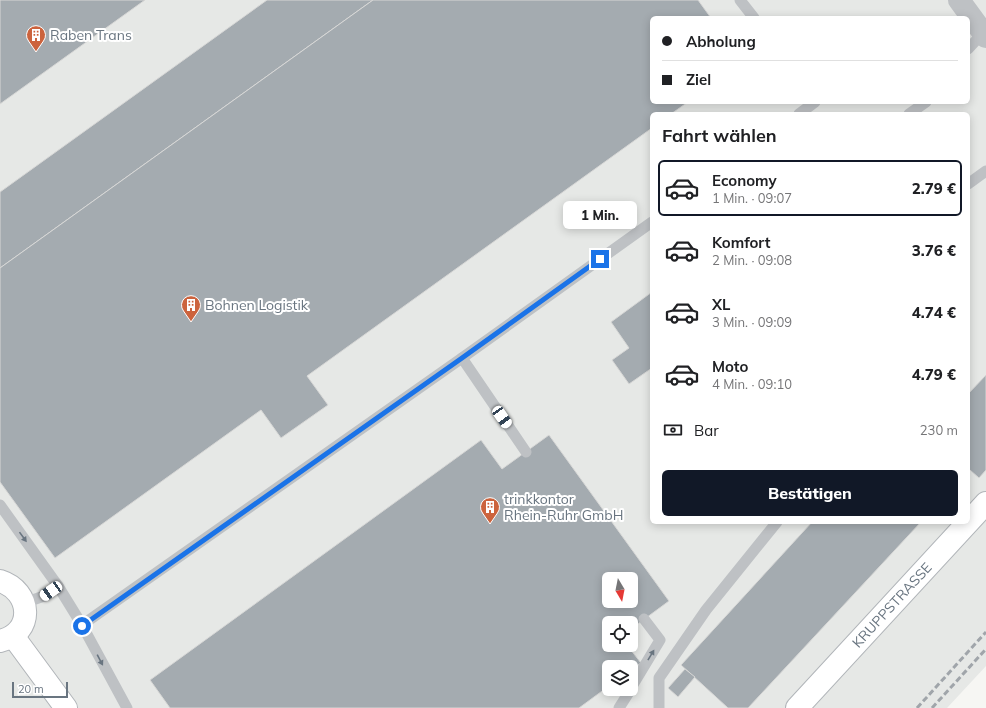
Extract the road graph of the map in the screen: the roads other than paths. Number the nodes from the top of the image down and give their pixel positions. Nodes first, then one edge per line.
1 (740, 0) edge
2 (959, 0) edge
3 (752, 16) edge
4 (984, 35) edge
5 (970, 48) edge
6 (812, 104) edge
7 (923, 104) edge
8 (802, 112) edge
9 (912, 112) edge
10 (986, 172) edge
11 (970, 183) edge
12 (650, 223) edge
13 (462, 358) junction
14 (526, 452) dead end
15 (986, 503) edge
16 (0, 505) edge
17 (970, 520) edge
18 (775, 524) edge
19 (967, 524) edge
20 (0, 581) edge
21 (58, 586) junction
22 (24, 603) junction
23 (644, 619) dead end
24 (82, 626) junction
25 (6, 639) edge
26 (638, 677) edge
27 (627, 696) edge
28 (66, 708) edge
29 (127, 708) edge
30 (619, 708) edge
31 (659, 708) edge
32 (797, 708) edge

1 - 3 lane
2 - 4 street
4 - 5 lane
6 - 8 lane
7 - 9 lane
10 - 11 lane
12 - 13 lane
13 - 14 lane
13 - 24 lane
15 - 17 street, KRUPPSTRASSE
16 -> 21 lane
18 - 31 lane
19 - 32 street, KRUPPSTRASSE
20 - 22 street
21 - 22 lane
21 - 24 lane
22 - 25 street
26 -> 23 lane
24 -> 29 lane
25 - 28 street
27 - 30 lane

